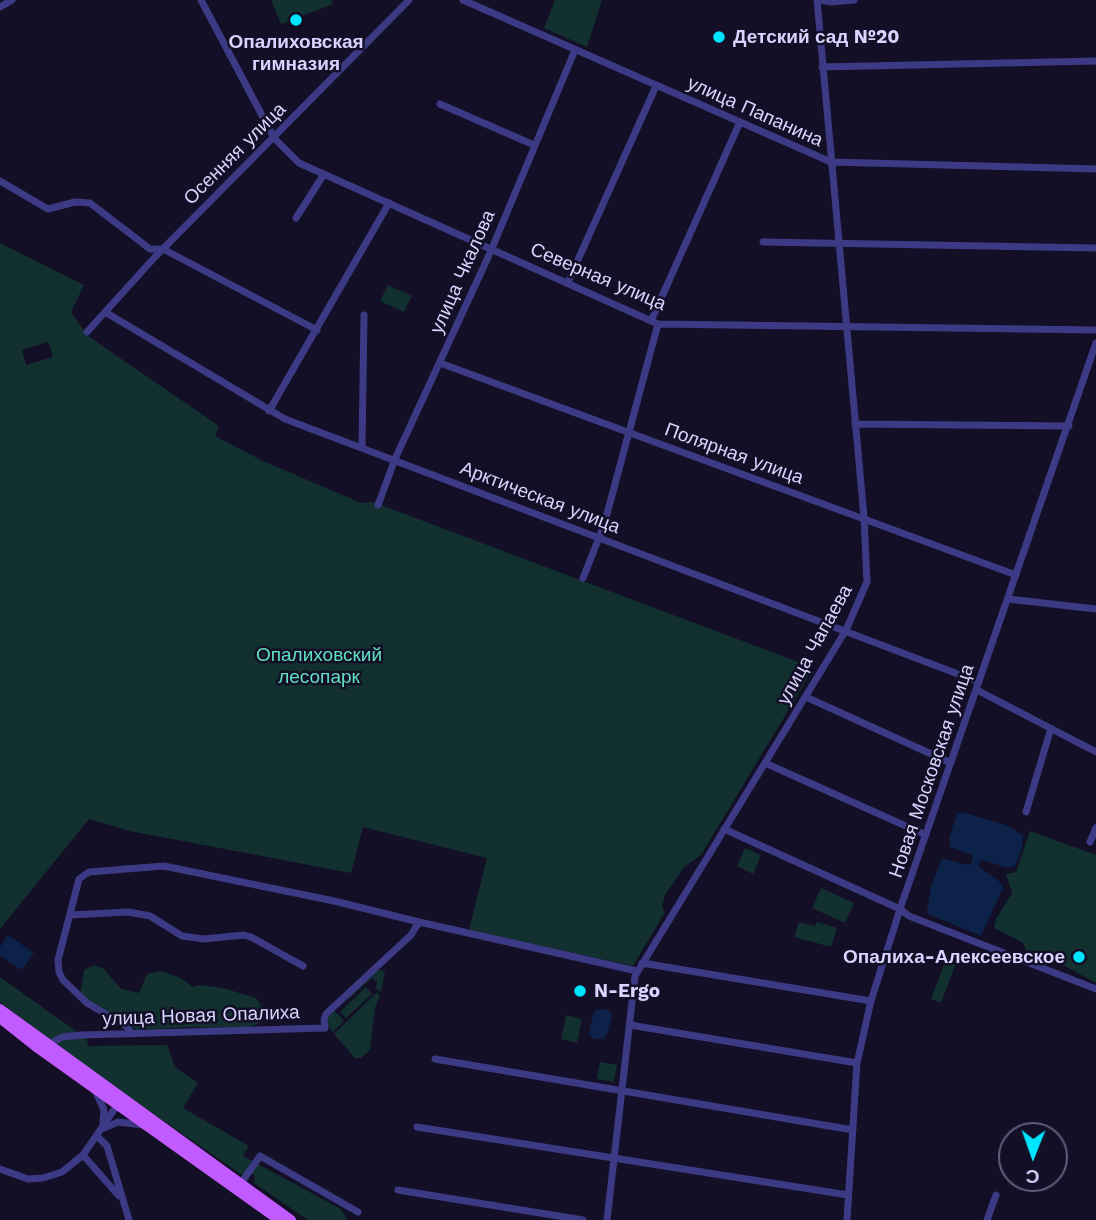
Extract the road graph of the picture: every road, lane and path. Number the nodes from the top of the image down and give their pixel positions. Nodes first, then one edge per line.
1 (12, 0) edge
2 (201, 0) edge
3 (409, 0) edge
4 (463, 0) edge
5 (819, 0) edge
6 (854, 0) edge
7 (0, 7) edge
8 (575, 50) junction
9 (1096, 61) edge
10 (822, 67) junction
11 (656, 86) junction
12 (440, 104) dead end
13 (740, 122) junction
14 (274, 138) junction
15 (534, 145) junction
16 (831, 162) junction
17 (1096, 169) edge
18 (324, 174) junction
19 (0, 181) edge
20 (389, 203) junction
21 (296, 218) dead end
22 (763, 242) dead end
23 (838, 243) junction
24 (492, 248) junction
25 (1096, 248) edge
26 (163, 249) junction
27 (568, 282) junction
28 (105, 312) junction
29 (364, 315) dead end
30 (654, 322) junction
31 (847, 327) junction
32 (317, 330) junction
33 (1096, 330) edge
34 (87, 332) dead end
35 (1096, 343) edge
36 (440, 363) junction
37 (269, 411) junction
38 (855, 424) junction
39 (1069, 426) junction
40 (628, 433) junction
41 (362, 447) junction
42 (395, 459) junction
43 (378, 505) dead end
44 (863, 517) junction
45 (599, 537) junction
46 (1016, 575) junction
47 (583, 579) dead end
48 (1008, 599) junction
49 (1096, 609) edge
50 (846, 630) junction
51 (978, 686) junction
52 (806, 697) junction
53 (1051, 728) junction
54 (1096, 752) edge
55 (765, 763) junction
56 (951, 764) junction
57 (1026, 812) dead end
58 (1096, 828) edge
59 (724, 829) junction
60 (926, 835) junction
61 (1090, 842) dead end
62 (900, 909) junction
63 (70, 915) junction
64 (419, 922) junction
65 (642, 963) junction
66 (303, 965) dead end
67 (636, 971) junction
68 (1096, 989) edge
69 (871, 1001) junction
70 (0, 1009) edge
71 (0, 1017) edge
72 (630, 1025) junction
73 (132, 1034) junction
74 (48, 1045) junction
75 (435, 1059) dead end
76 (857, 1063) junction
77 (93, 1088) junction
78 (622, 1091) junction
79 (120, 1102) junction
80 (147, 1126) junction
81 (417, 1127) dead end
82 (853, 1130) junction
83 (99, 1134) junction
84 (83, 1155) junction
85 (614, 1157) junction
86 (0, 1169) edge
87 (241, 1183) junction
88 (398, 1190) dead end
89 (848, 1195) junction
90 (996, 1195) dead end
91 (123, 1203) junction
92 (358, 1212) dead end
93 (129, 1220) edge
94 (279, 1220) edge
95 (291, 1220) edge
96 (583, 1220) edge
97 (607, 1220) edge
98 (847, 1220) edge
99 (987, 1220) edge

1 - 7 street
2 - 14 street, Северная улица
3 - 14 street, Осенняя улица
4 - 8 street, улица Папанина
5 - 6 street
5 - 10 street, улица Чапаева
8 - 11 street, улица Папанина
8 - 15 street, улица Чкалова
9 - 10 street
10 - 16 street, улица Чапаева
11 - 13 street, улица Папанина
11 - 27 street
12 - 15 street
13 - 16 street, улица Папанина
13 - 30 street
14 - 18 street, Северная улица
14 - 26 street, Осенняя улица
15 - 24 street, улица Чкалова
16 - 17 street, улица Папанина
16 - 23 street, улица Чапаева
18 - 20 street, Северная улица
18 - 21 street
19 - 26 street
20 - 24 street, Северная улица
20 - 32 street
22 - 23 street
23 - 25 street
23 - 31 street, улица Чапаева
24 - 27 street, Северная улица
24 - 36 street, улица Чкалова
26 - 28 street, Осенняя улица
26 - 32 street
27 - 30 street, Северная улица
28 - 34 street, Осенняя улица
28 - 37 street, Арктическая улица
29 - 41 street
30 - 31 street, Северная улица
30 - 40 street
31 - 33 street, Северная улица
31 - 38 street, улица Чапаева
32 - 37 street
35 - 39 street, Новая Московская улица
36 - 40 street, Полярная улица
36 - 42 street, улица Чкалова
37 - 41 street, Арктическая улица
38 - 39 street
38 - 44 street, улица Чапаева
39 - 46 street, Новая Московская улица
40 - 44 street, Полярная улица
40 - 45 street
41 - 42 street, Арктическая улица
42 - 43 street, улица Чкалова
42 - 45 street, Арктическая улица
44 - 46 street, Полярная улица
44 - 50 street, улица Чапаева
45 - 47 street
45 - 50 street, Арктическая улица
46 - 48 street, Новая Московская улица
48 - 49 street
48 - 51 street, Новая Московская улица
50 - 51 street, Арктическая улица
50 - 52 street, улица Чапаева
51 - 53 street, Арктическая улица
51 - 56 street, Новая Московская улица
52 - 55 street, улица Чапаева
52 - 56 street
53 - 54 street, Арктическая улица
53 - 57 street
55 - 59 street, улица Чапаева
55 - 60 street
56 - 60 street, Новая Московская улица
58 - 61 street
59 - 62 street
59 - 65 street, улица Чапаева
60 - 62 street, Новая Московская улица
62 - 68 street
62 - 69 street, Новая Московская улица
63 - 64 street
63 - 66 street
63 - 73 street
64 - 67 street
64 - 73 street, улица Новая Опалиха
65 - 67 street, улица Чапаева
65 - 69 street
67 - 72 street
69 - 76 street, Новая Московская улица
70 - 74 main road
71 - 77 main road
72 - 76 street
72 - 78 street
73 - 74 street, улица Новая Опалиха
74 - 79 main road
75 - 78 street
76 - 82 street, Новая Московская улица
77 - 79 main road
77 - 83 street
78 - 82 street
78 - 85 street
79 - 80 main road
79 - 83 street
79 - 87 main road
80 - 83 street
80 - 94 main road
81 - 85 street
82 - 89 street, Новая Московская улица
83 - 84 street
83 - 91 street
84 - 86 street
84 - 91 street
85 - 89 street
85 - 97 street
87 - 92 street
87 - 95 main road
88 - 96 street
89 - 98 street, Новая Московская улица
90 - 99 street
91 - 93 street

